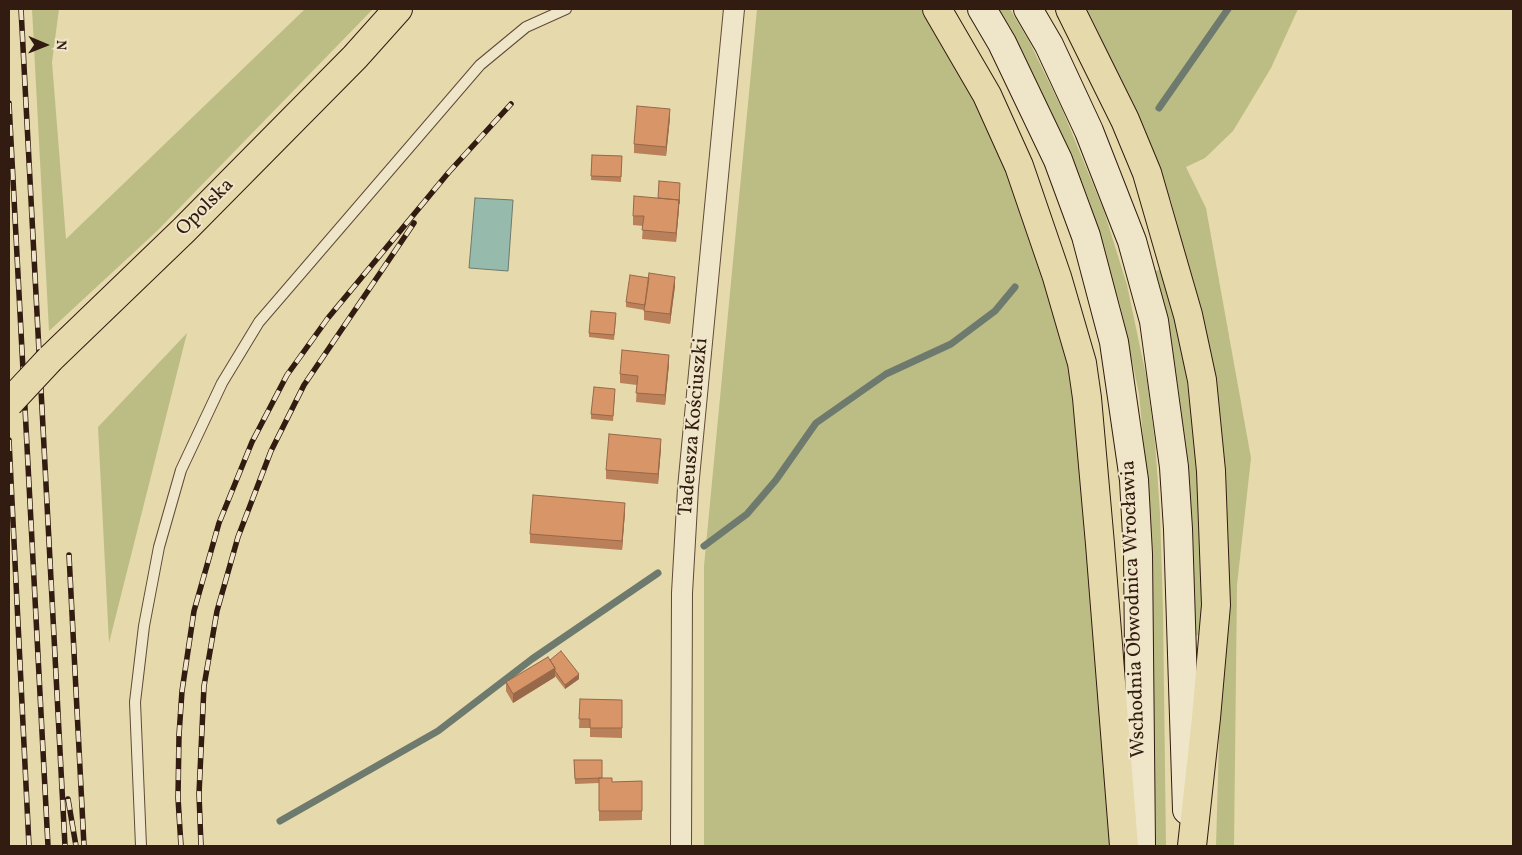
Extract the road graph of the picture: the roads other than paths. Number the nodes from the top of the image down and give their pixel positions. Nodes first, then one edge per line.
1 (398, 9) edge
2 (566, 9) edge
3 (734, 9) edge
4 (937, 9) edge
5 (982, 9) edge
6 (1028, 9) edge
7 (1070, 9) edge
8 (9, 403) edge
9 (141, 846) edge
10 (681, 846) edge
11 (1124, 846) edge
12 (1141, 846) edge
13 (1190, 846) edge

1 - 8 main road, Opolska, bridge
2 - 9 lane
3 - 10 street, Tadeusza Kościuszki
4 - 11 main road
5 - 12 main road, Wschodnia Obwodnica Wrocławia
6 - 13 main road
7 - 13 main road

